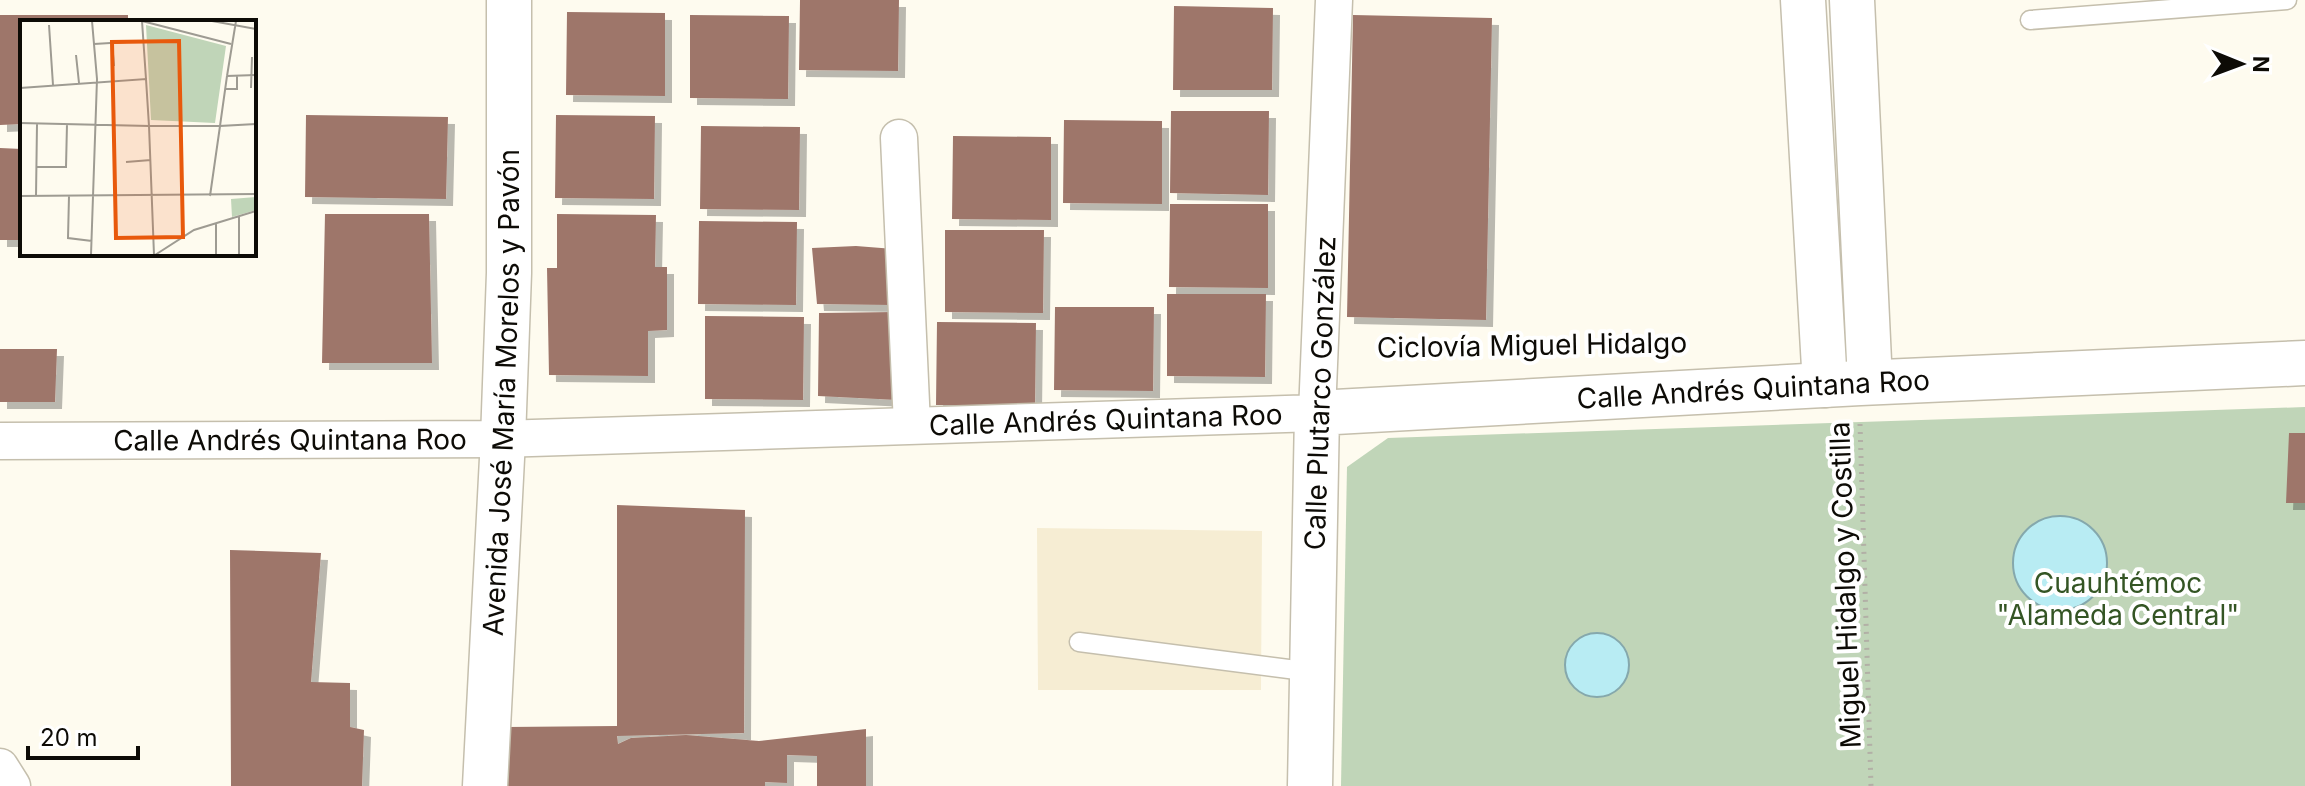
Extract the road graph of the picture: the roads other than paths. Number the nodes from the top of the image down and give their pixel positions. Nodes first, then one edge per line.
1 (509, 0) edge
2 (1334, 0) edge
3 (1803, 0) edge
4 (1852, 0) edge
5 (2287, 0) edge
6 (2030, 20) dead end
7 (899, 138) dead end
8 (2305, 363) edge
9 (1852, 383) junction
10 (1317, 413) junction
11 (912, 425) junction
12 (503, 439) junction
13 (0, 441) edge
14 (1079, 642) dead end
15 (1312, 672) junction
16 (0, 767) edge
17 (12, 786) edge
18 (485, 786) edge
19 (1310, 786) edge

1 - 12 main road, Avenida José María Morelos y Pavón
2 - 10 street, Calle Plutarco González
3 - 9 main road
4 - 9 main road
5 - 6 lane
7 - 11 street
8 - 9 main road, Calle Andrés Quintana Roo
9 - 10 main road, Calle Andrés Quintana Roo
10 - 11 street, Calle Andrés Quintana Roo
10 - 15 main road, Calle Plutarco González
11 - 12 street, Calle Andrés Quintana Roo
12 - 13 street, Calle Andrés Quintana Roo
12 - 18 main road, Avenida José María Morelos y Pavón
14 - 15 lane
15 - 19 main road, Calle Plutarco González
16 - 17 street

